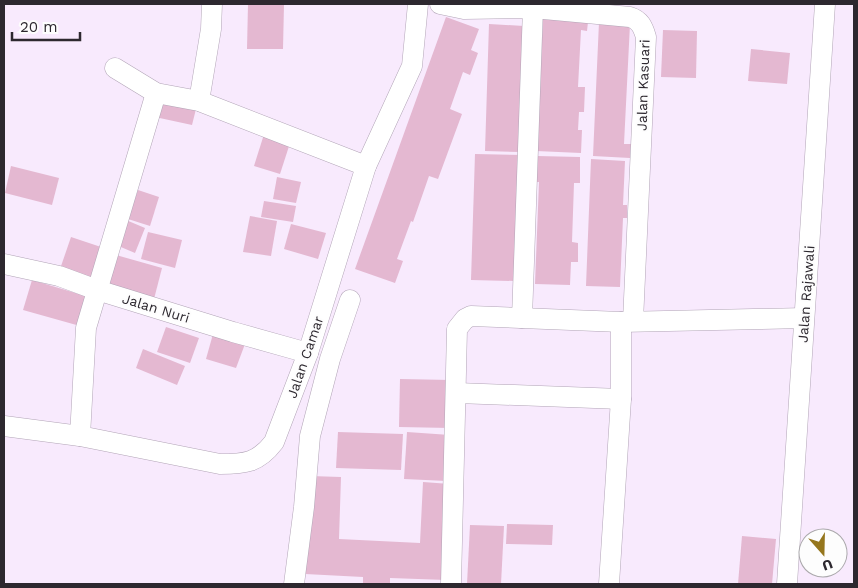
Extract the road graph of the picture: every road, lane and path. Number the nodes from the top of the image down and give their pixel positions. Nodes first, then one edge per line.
1 (212, 4) edge
2 (418, 4) edge
3 (440, 4) edge
4 (825, 4) edge
5 (533, 8) junction
6 (115, 68) dead end
7 (156, 93) junction
8 (199, 101) junction
9 (366, 166) junction
10 (4, 264) edge
11 (98, 290) junction
12 (350, 300) dead end
13 (522, 318) junction
14 (804, 318) junction
15 (627, 322) junction
16 (308, 353) junction
17 (457, 393) junction
18 (621, 399) junction
19 (4, 426) edge
20 (80, 436) junction
21 (294, 584) edge
22 (451, 584) edge
23 (609, 584) edge
24 (786, 584) edge

1 - 8 street
2 - 9 street, Jalan Camar
3 - 5 street, Jalan Kasuari
4 - 14 street, Jalan Rajawali
5 - 13 street
5 - 15 street, Jalan Kasuari
6 - 7 street
7 - 8 street
7 - 11 street
8 - 9 street
9 - 16 street, Jalan Camar
10 - 11 street, Jalan Nuri
11 - 16 street, Jalan Nuri
11 - 20 street
12 - 21 street
13 - 15 street
13 - 17 street
14 - 15 street
14 - 24 street, Jalan Rajawali
15 - 18 street, Jalan Kasuari
16 - 20 street, Jalan Camar
17 - 18 street
17 - 22 street
18 - 23 street, Jalan Kasuari
19 - 20 street, Jalan Camar

